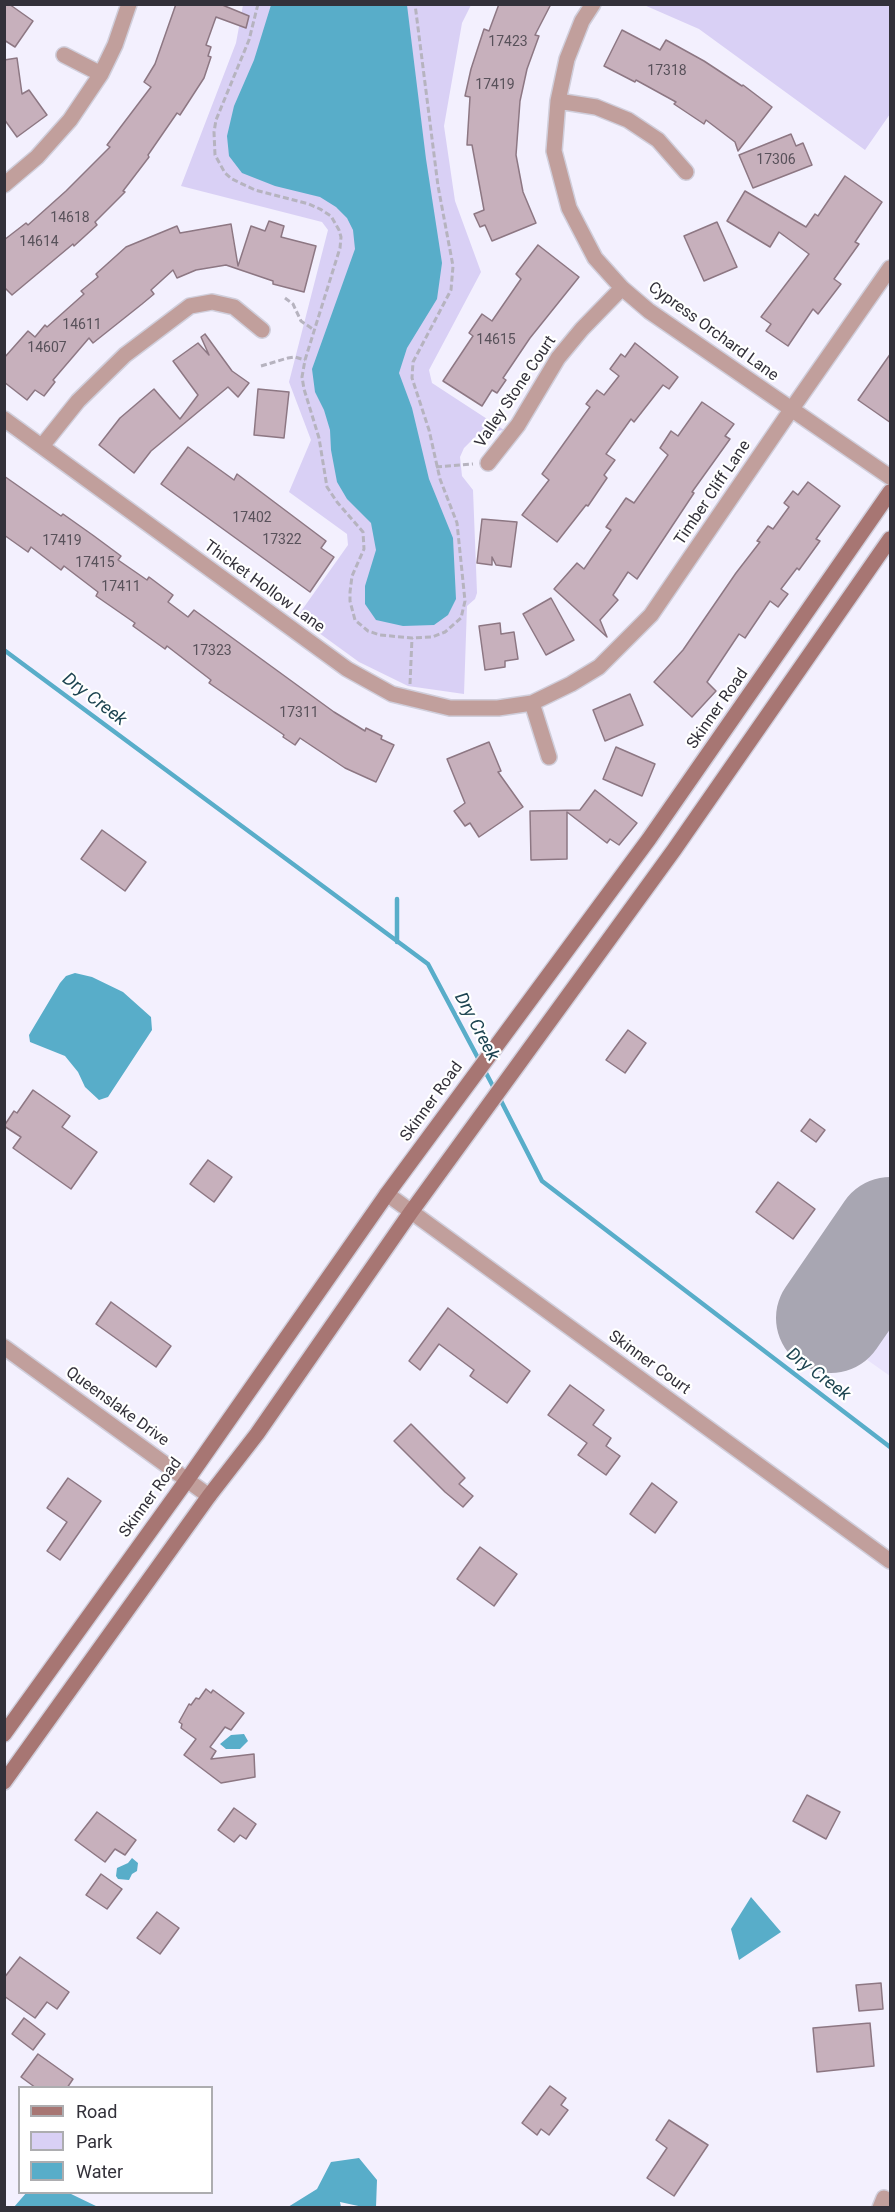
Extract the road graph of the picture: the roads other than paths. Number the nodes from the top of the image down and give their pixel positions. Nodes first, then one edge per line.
1 (129, 4) edge
2 (593, 4) edge
3 (64, 55) dead end
4 (100, 74) junction
5 (558, 101) junction
6 (686, 172) dead end
7 (4, 184) edge
8 (891, 268) edge
9 (622, 288) junction
10 (262, 330) dead end
11 (791, 410) junction
12 (4, 419) edge
13 (42, 446) junction
14 (488, 464) road end
15 (891, 477) edge
16 (891, 492) edge
17 (891, 539) edge
18 (532, 703) junction
19 (549, 757) dead end
20 (387, 1194) junction
21 (411, 1212) junction
22 (4, 1347) edge
23 (187, 1480) junction
24 (209, 1496) junction
25 (891, 1561) edge
26 (4, 1734) edge
27 (4, 1782) edge

1 - 4 street
2 - 5 street, Cypress Orchard Lane
3 - 4 street
4 - 7 street
5 - 6 street
5 - 9 street, Cypress Orchard Lane
8 - 11 street, Timber Cliff Lane
9 - 11 street, Cypress Orchard Lane
9 - 14 street, Valley Stone Court
10 - 13 street
11 - 15 street, Cypress Orchard Lane
11 - 18 street, Timber Cliff Lane
12 - 13 street, Thicket Hollow Lane
13 - 18 street, Thicket Hollow Lane
16 - 20 street, Skinner Road
17 - 21 street
18 - 19 street
20 - 21 street, Skinner Court
20 - 23 street, Skinner Road
21 - 24 street
21 - 25 street, Skinner Court
22 - 23 street, Queenslake Drive
23 - 24 street, Queenslake Drive
23 - 26 street, Skinner Road
24 - 27 street

